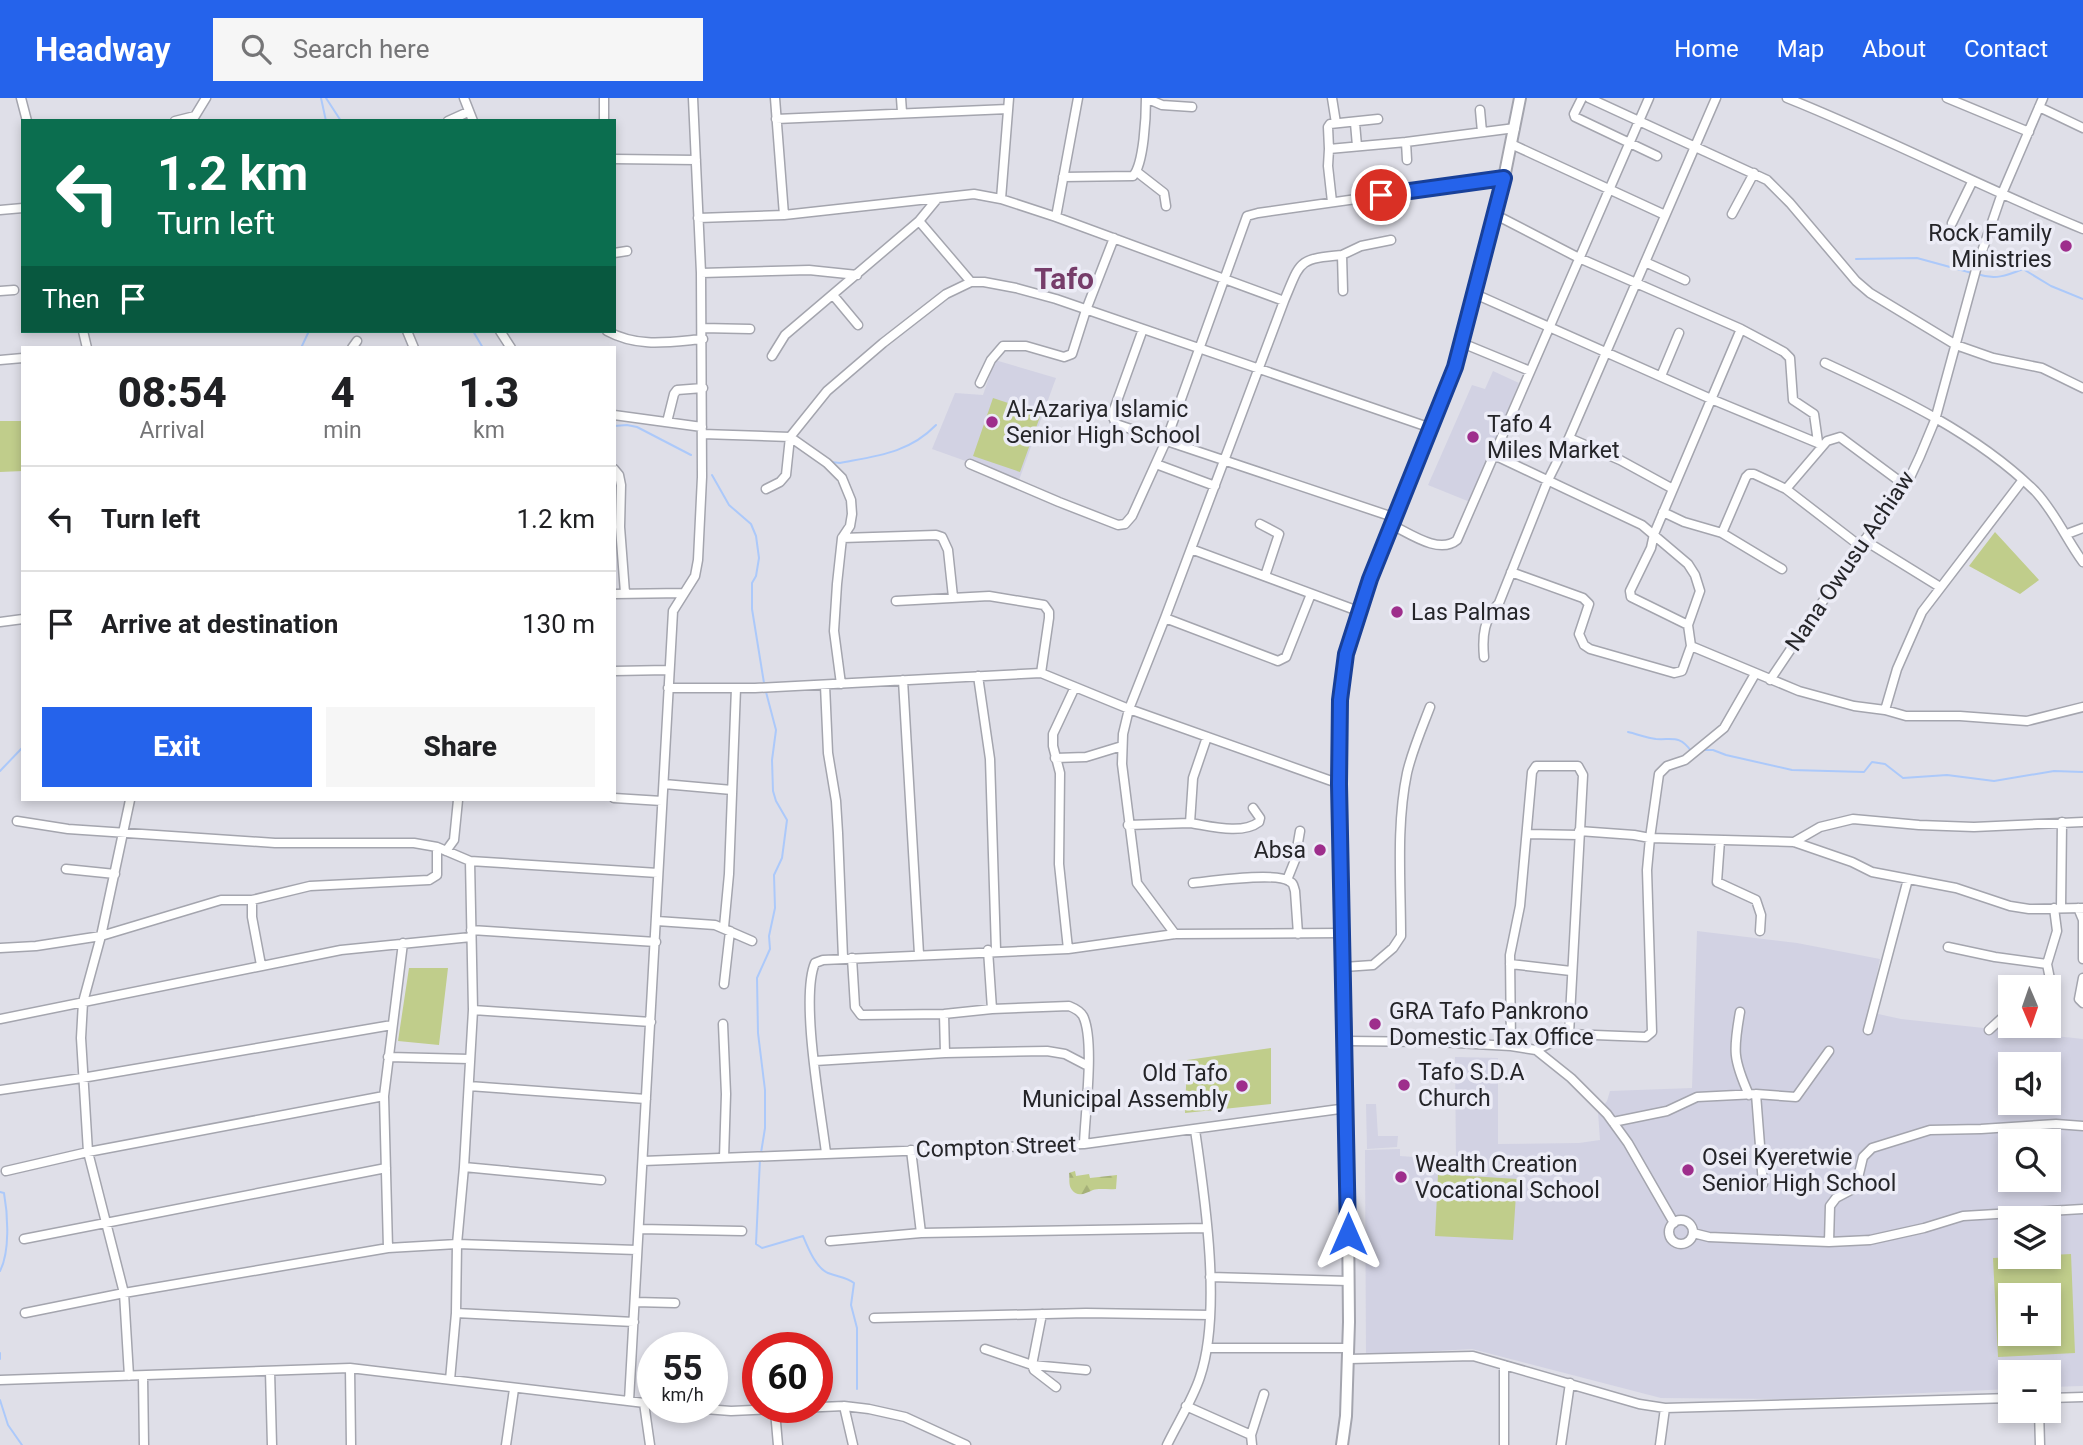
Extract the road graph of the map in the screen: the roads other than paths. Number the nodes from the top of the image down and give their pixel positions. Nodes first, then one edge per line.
1 (21, 98) edge
2 (206, 98) edge
3 (464, 98) edge
4 (604, 98) edge
5 (693, 98) edge
6 (775, 98) edge
7 (901, 98) edge
8 (1009, 98) edge
9 (1078, 98) edge
10 (1332, 98) edge
11 (1520, 98) edge
12 (1583, 98) edge
13 (1589, 98) edge
14 (1649, 98) edge
15 (1716, 98) edge
16 (1787, 98) edge
17 (1947, 98) edge
18 (2043, 98) edge
19 (1192, 107) dead end
20 (2039, 107) junction
21 (1008, 109) junction
22 (1480, 110) dead end
23 (468, 112) junction
24 (902, 112) junction
25 (26, 119) edge
26 (183, 119) edge
27 (452, 119) edge
28 (471, 119) edge
29 (604, 119) edge
30 (776, 119) junction
31 (1378, 120) dead end
32 (1639, 121) junction
33 (1336, 123) junction
34 (1355, 123) junction
35 (1515, 128) junction
36 (2083, 128) edge
37 (1482, 132) junction
38 (2029, 132) junction
39 (1406, 142) junction
40 (1629, 143) junction
41 (1511, 144) junction
42 (1357, 146) junction
43 (1695, 146) junction
44 (1329, 149) junction
45 (1657, 156) dead end
46 (616, 159) edge
47 (696, 159) junction
48 (1408, 160) dead end
49 (1137, 172) junction
50 (1754, 173) junction
51 (1063, 177) junction
52 (1504, 178) junction
53 (1972, 182) junction
54 (1609, 188) junction
55 (2001, 196) junction
56 (937, 199) junction
57 (1001, 199) junction
58 (1332, 202) junction
59 (1166, 206) dead end
60 (21, 208) edge
61 (0, 210) edge
62 (1494, 214) junction
63 (1732, 214) dead end
64 (784, 215) junction
65 (1665, 215) junction
66 (1056, 217) junction
67 (698, 218) junction
68 (919, 221) junction
69 (1952, 223) dead end
70 (2083, 229) edge
71 (1114, 238) junction
72 (1391, 240) dead end
73 (627, 251) dead end
74 (616, 253) edge
75 (1342, 255) junction
76 (1579, 258) junction
77 (1645, 261) junction
78 (701, 273) junction
79 (857, 275) junction
80 (1226, 278) junction
81 (1685, 281) dead end
82 (971, 282) junction
83 (1635, 283) junction
84 (14, 290) dead end
85 (1343, 290) dead end
86 (0, 291) edge
87 (1475, 294) junction
88 (833, 295) junction
89 (1284, 301) junction
90 (1086, 310) junction
91 (858, 324) dead end
92 (1549, 326) junction
93 (702, 328) junction
94 (750, 329) dead end
95 (1143, 329) junction
96 (1741, 329) junction
97 (611, 333) edge
98 (1679, 333) dead end
99 (702, 339) junction
100 (1462, 343) junction
101 (1956, 345) junction
102 (1201, 348) junction
103 (1606, 351) junction
104 (772, 356) dead end
105 (21, 358) edge
106 (0, 360) edge
107 (1825, 363) dead end
108 (1258, 369) junction
109 (1530, 371) junction
110 (1661, 376) junction
111 (980, 383) dead end
112 (2082, 385) edge
113 (703, 388) junction
114 (1711, 399) junction
115 (616, 415) edge
116 (1935, 420) junction
117 (667, 422) junction
118 (1431, 428) junction
119 (702, 431) junction
120 (790, 437) junction
121 (1569, 438) junction
122 (1166, 441) junction
123 (1820, 444) junction
124 (1494, 455) junction
125 (1225, 459) junction
126 (970, 464) dead end
127 (1156, 464) junction
128 (616, 471) edge
129 (1548, 480) junction
130 (2022, 481) junction
131 (1215, 486) junction
132 (1906, 486) junction
133 (766, 489) dead end
134 (1673, 489) junction
135 (1786, 489) junction
136 (1663, 512) junction
137 (1391, 521) junction
138 (1260, 524) dead end
139 (2083, 528) edge
140 (1722, 533) junction
141 (1654, 534) junction
142 (2067, 534) junction
143 (842, 538) junction
144 (1862, 543) junction
145 (1191, 549) junction
146 (2083, 562) edge
147 (1782, 569) dead end
148 (1511, 572) junction
149 (1265, 576) junction
150 (1940, 587) junction
151 (625, 593) junction
152 (684, 593) junction
153 (616, 594) edge
154 (1311, 594) junction
155 (953, 597) junction
156 (896, 601) dead end
157 (1358, 611) junction
158 (1165, 618) junction
159 (21, 619) edge
160 (0, 622) edge
161 (1688, 625) junction
162 (1691, 646) junction
163 (1484, 657) dead end
164 (668, 670) junction
165 (616, 671) edge
166 (1041, 673) junction
167 (1755, 674) junction
168 (978, 676) junction
169 (903, 680) junction
170 (1770, 680) junction
171 (841, 684) junction
172 (825, 685) junction
173 (1075, 687) junction
174 (668, 688) junction
175 (736, 688) junction
176 (1430, 707) dead end
177 (2083, 707) edge
178 (1129, 709) junction
179 (1885, 710) junction
180 (1208, 737) junction
181 (1122, 746) junction
182 (1055, 758) junction
183 (664, 784) junction
184 (1339, 784) junction
185 (732, 790) junction
186 (616, 797) edge
187 (130, 801) edge
188 (458, 801) edge
189 (662, 802) junction
190 (1253, 808) dead end
191 (17, 821) dead end
192 (2062, 822) junction
193 (2083, 822) edge
194 (1190, 824) junction
195 (1128, 825) junction
196 (1300, 831) dead end
197 (125, 833) junction
198 (1579, 833) junction
199 (1528, 834) junction
200 (1650, 838) junction
201 (1720, 839) junction
202 (1794, 842) junction
203 (437, 847) junction
204 (446, 851) junction
205 (470, 861) junction
206 (66, 869) dead end
207 (658, 873) junction
208 (115, 874) junction
209 (1908, 879) junction
210 (1286, 880) junction
211 (1194, 883) dead end
212 (251, 900) junction
213 (2057, 908) junction
214 (2081, 908) edge
215 (657, 921) junction
216 (727, 929) junction
217 (1760, 931) dead end
218 (471, 933) junction
219 (1343, 933) junction
220 (1175, 934) junction
221 (1298, 934) junction
222 (102, 936) junction
223 (752, 941) dead end
224 (656, 942) junction
225 (403, 943) junction
226 (1948, 947) dead end
227 (0, 948) edge
228 (1068, 948) junction
229 (992, 950) junction
230 (919, 954) junction
231 (847, 958) junction
232 (2083, 959) edge
233 (1510, 964) junction
234 (2047, 964) junction
235 (261, 965) junction
236 (1344, 967) junction
237 (1571, 971) junction
238 (2049, 975) edge
239 (2083, 978) edge
240 (724, 984) dead end
241 (83, 1002) junction
242 (2083, 1003) edge
243 (992, 1009) junction
244 (473, 1010) junction
245 (1740, 1012) dead end
246 (944, 1014) junction
247 (0, 1020) edge
248 (651, 1022) junction
249 (1998, 1022) edge
250 (723, 1024) dead end
251 (392, 1025) junction
252 (1868, 1030) dead end
253 (1989, 1030) dead end
254 (1569, 1034) junction
255 (1346, 1041) junction
256 (1511, 1046) junction
257 (1536, 1050) junction
258 (1829, 1051) dead end
259 (945, 1053) junction
260 (388, 1057) junction
261 (470, 1059) junction
262 (815, 1060) junction
263 (1088, 1066) junction
264 (82, 1078) junction
265 (468, 1086) junction
266 (0, 1090) edge
267 (1752, 1095) junction
268 (384, 1096) junction
269 (646, 1100) junction
270 (1347, 1108) junction
271 (1613, 1122) junction
272 (2083, 1126) edge
273 (1195, 1130) junction
274 (1084, 1144) junction
275 (912, 1150) junction
276 (88, 1152) junction
277 (826, 1153) junction
278 (724, 1158) junction
279 (642, 1161) junction
280 (464, 1167) junction
281 (386, 1168) junction
282 (6, 1171) dead end
283 (601, 1180) dead end
284 (1763, 1184) dead end
285 (2083, 1209) edge
286 (1674, 1223) junction
287 (104, 1224) junction
288 (1206, 1228) junction
289 (639, 1229) junction
290 (742, 1231) dead end
291 (921, 1233) junction
292 (1693, 1233) junction
293 (24, 1239) dead end
294 (830, 1241) dead end
295 (1829, 1242) junction
296 (457, 1244) junction
297 (388, 1248) junction
298 (637, 1250) junction
299 (1210, 1278) junction
300 (1348, 1281) junction
301 (124, 1293) junction
302 (635, 1302) junction
303 (675, 1303) dead end
304 (456, 1312) junction
305 (25, 1313) dead end
306 (1042, 1314) junction
307 (1210, 1315) junction
308 (874, 1318) dead end
309 (634, 1322) junction
310 (1207, 1348) junction
311 (985, 1349) dead end
312 (1349, 1354) junction
313 (1504, 1364) junction
314 (1032, 1365) junction
315 (350, 1368) junction
316 (1086, 1370) dead end
317 (270, 1371) junction
318 (129, 1376) junction
319 (143, 1376) junction
320 (3, 1380) edge
321 (450, 1380) junction
322 (1570, 1383) junction
323 (1056, 1387) dead end
324 (514, 1389) junction
325 (1264, 1394) dead end
326 (2083, 1397) edge
327 (1998, 1398) edge
328 (2061, 1398) edge
329 (629, 1401) junction
330 (637, 1402) edge
331 (844, 1406) junction
332 (1186, 1406) junction
333 (833, 1407) edge
334 (1665, 1408) junction
335 (649, 1423) edge
336 (776, 1423) edge
337 (2039, 1423) edge
338 (1252, 1440) edge
339 (144, 1445) edge
340 (272, 1445) edge
341 (351, 1445) edge
342 (506, 1445) edge
343 (650, 1445) edge
344 (778, 1445) edge
345 (853, 1445) edge
346 (967, 1445) edge
347 (1167, 1445) edge
348 (1342, 1445) edge
349 (1504, 1445) edge
350 (1561, 1445) edge
351 (1660, 1445) edge
352 (2040, 1445) edge

1 - 25 street
2 - 26 street
3 - 23 street
4 - 29 street
5 - 47 street
6 - 30 street
7 - 24 street
8 - 21 street
9 - 51 street
10 - 33 street
11 - 35 main road
12 - 40 street
13 - 32 street
14 - 32 street
15 - 43 street
16 - 53 street
17 - 38 street
18 - 20 street, Nana Owusu Achiaw
19 - 49 street
20 - 36 street
20 - 38 street, Nana Owusu Achiaw
21 - 24 street
21 - 57 street
22 - 37 street
23 - 27 street
23 - 28 street
24 - 30 street
30 - 64 street
31 - 34 street
32 - 40 street
32 - 43 street
33 - 34 street
33 - 44 street
34 - 42 street
35 - 37 street
35 - 41 main road
37 - 39 street
38 - 55 street, Nana Owusu Achiaw
39 - 42 street
39 - 48 street
40 - 45 street
40 - 54 street
41 - 52 main road
41 - 54 street
42 - 44 street
43 - 50 street
43 - 65 street
44 - 58 street
46 - 47 street
47 - 67 street
49 - 51 street
49 - 59 street
50 - 63 street
50 - 101 street
51 - 66 street
52 - 58 street
52 - 62 main road
53 - 55 street
53 - 69 street
54 - 65 street
54 - 76 street
55 - 70 street
55 - 101 street, Nana Owusu Achiaw
56 - 57 street
56 - 64 street
56 - 68 street
57 - 66 street
58 - 80 street
60 - 61 street
62 - 76 street
62 - 87 main road
64 - 67 street
65 - 77 street
66 - 71 street
67 - 78 street
68 - 79 street
68 - 82 street
71 - 80 street
71 - 90 street
72 - 75 street
73 - 74 street
75 - 85 street
75 - 89 street
76 - 83 street
76 - 92 street
77 - 81 street
77 - 83 street
78 - 79 street
78 - 93 street
79 - 88 street
80 - 89 street
80 - 102 street
82 - 90 street
82 - 120 street
83 - 96 street
83 - 103 street
84 - 86 street
87 - 92 street
87 - 100 main road
88 - 91 street
88 - 104 street
89 - 108 street
90 - 95 street
90 - 111 street
92 - 103 street
92 - 109 street
93 - 94 street
93 - 99 street
95 - 102 street
95 - 122 street
96 - 114 street
96 - 123 street
97 - 99 street
98 - 110 street
99 - 113 street
100 - 109 street
100 - 118 main road
101 - 112 street
101 - 116 street, Nana Owusu Achiaw
102 - 108 street
102 - 122 street
103 - 110 street
103 - 121 street
105 - 106 street
107 - 116 street
108 - 118 street
108 - 125 street
109 - 124 street
110 - 114 street
113 - 117 street
113 - 119 street
114 - 123 street
114 - 134 street
115 - 117 street
116 - 130 street
116 - 132 street, Nana Owusu Achiaw
117 - 119 street
118 - 137 main road
119 - 120 street
119 - 152 street
120 - 133 street
120 - 143 street
121 - 129 street
121 - 134 street
122 - 125 street
122 - 127 street
123 - 132 street
123 - 135 street
124 - 129 street
124 - 137 street
125 - 131 street
125 - 137 street
126 - 127 street
127 - 131 street
128 - 151 street
129 - 141 street
129 - 148 street
130 - 142 street
130 - 150 street
131 - 145 street
132 - 144 street, Nana Owusu Achiaw
134 - 136 street
135 - 140 street
135 - 144 street
136 - 140 street
136 - 141 street
137 - 157 main road
138 - 149 street
139 - 142 street
140 - 147 street
141 - 161 street
141 - 161 street
142 - 146 street
143 - 155 street
143 - 171 street
144 - 150 street
144 - 170 street, Nana Owusu Achiaw
145 - 149 street
145 - 158 street
148 - 162 street
148 - 163 street
149 - 154 street
150 - 179 street
151 - 152 street
151 - 153 street
152 - 164 street
154 - 157 street
154 - 158 street
155 - 156 street
155 - 166 street
157 - 184 main road
158 - 178 street
159 - 160 street
161 - 162 street
162 - 167 street
164 - 165 street
164 - 174 street
166 - 168 street
166 - 173 street
167 - 170 street
167 - 200 street
168 - 169 street
168 - 229 street
169 - 171 street
169 - 230 street
170 - 179 street
171 - 172 street
172 - 175 street
172 - 231 street
173 - 178 street
173 - 182 street
174 - 175 street
174 - 183 street
175 - 185 street
176 - 236 street
177 - 179 street
178 - 180 street
178 - 181 street
180 - 184 street
180 - 194 street
181 - 182 street
181 - 195 street
182 - 228 street
183 - 185 street
183 - 189 street
184 - 219 main road
185 - 216 street
186 - 189 street
187 - 197 street
188 - 204 street
189 - 207 street
190 - 194 street
191 - 197 street
192 - 193 street
192 - 202 street
192 - 213 street
194 - 195 street
195 - 220 street
196 - 210 street
197 - 203 street
197 - 208 street
198 - 199 street
198 - 199 street
198 - 200 street
198 - 237 street
199 - 233 street
200 - 201 street
200 - 254 street
201 - 202 street
201 - 217 street
202 - 209 street
203 - 204 street
203 - 212 street
204 - 205 street
205 - 207 street
205 - 218 street
206 - 208 street
207 - 215 street
208 - 222 street
209 - 213 street
209 - 252 street
210 - 211 street
210 - 221 street
212 - 222 street
212 - 235 street
213 - 214 street
213 - 234 street
214 - 232 street
215 - 216 street
215 - 224 street
216 - 223 street
216 - 240 street
218 - 224 street
218 - 225 street
218 - 244 street
219 - 221 street
219 - 236 main road
220 - 221 street
220 - 228 street
222 - 227 street
222 - 241 street
224 - 248 street
225 - 235 street
225 - 251 street
226 - 234 street
228 - 229 street
229 - 230 street
229 - 243 street
230 - 231 street
231 - 246 street
231 - 262 street
233 - 237 street
233 - 256 street
234 - 238 street
235 - 241 street
236 - 255 main road
237 - 254 street
239 - 242 street
241 - 247 street
241 - 264 street
243 - 246 street
243 - 263 street
244 - 248 street
244 - 261 street
245 - 267 street
246 - 259 street
248 - 269 street
249 - 253 street
250 - 278 street
251 - 260 street
251 - 264 street
254 - 257 street
255 - 256 street
255 - 270 main road
256 - 257 street
257 - 271 street
258 - 267 street
259 - 262 street
259 - 263 street
260 - 261 street
260 - 268 street
261 - 265 street
262 - 277 street
263 - 274 street
264 - 266 street
264 - 276 street
265 - 269 street
265 - 280 street
267 - 271 street
267 - 284 street
268 - 276 street
268 - 281 street
269 - 279 street
270 - 273 street, Compton Street
270 - 300 main road
271 - 286 street
272 - 295 street
273 - 274 street, Compton Street
273 - 288 street
274 - 275 street, Compton Street
275 - 277 street, Compton Street
275 - 291 street
276 - 282 street
276 - 287 street
277 - 278 street, Compton Street
278 - 279 street, Compton Street
279 - 289 street
280 - 283 street
280 - 296 street
281 - 287 street
281 - 297 street
285 - 295 street
286 - 292 street
286 - 292 street
287 - 293 street
287 - 301 street
288 - 291 street
288 - 299 street
289 - 290 street
289 - 298 street
291 - 294 street
292 - 295 street
296 - 297 street
296 - 298 street
296 - 304 street
297 - 301 street
298 - 302 street
299 - 300 street
299 - 307 street
300 - 312 main road
301 - 305 street
301 - 318 street
302 - 303 street
302 - 309 street
304 - 309 street
304 - 321 street
306 - 307 street
306 - 308 street
306 - 314 street
307 - 310 street
309 - 329 street
310 - 312 street
310 - 332 street
311 - 314 street
312 - 313 street
312 - 348 main road
313 - 322 street
313 - 349 street
314 - 316 street
314 - 323 street
315 - 317 street
315 - 321 street
315 - 341 street
317 - 319 street
317 - 340 street
318 - 319 street
318 - 320 street
319 - 339 street
321 - 324 street
322 - 334 street
322 - 350 street
324 - 329 street
324 - 342 street
325 - 338 street
326 - 328 street
327 - 334 street
329 - 330 street
331 - 333 street
331 - 345 street
331 - 346 street
332 - 338 street
332 - 347 street
334 - 351 street
335 - 343 street
336 - 344 street
337 - 352 street

